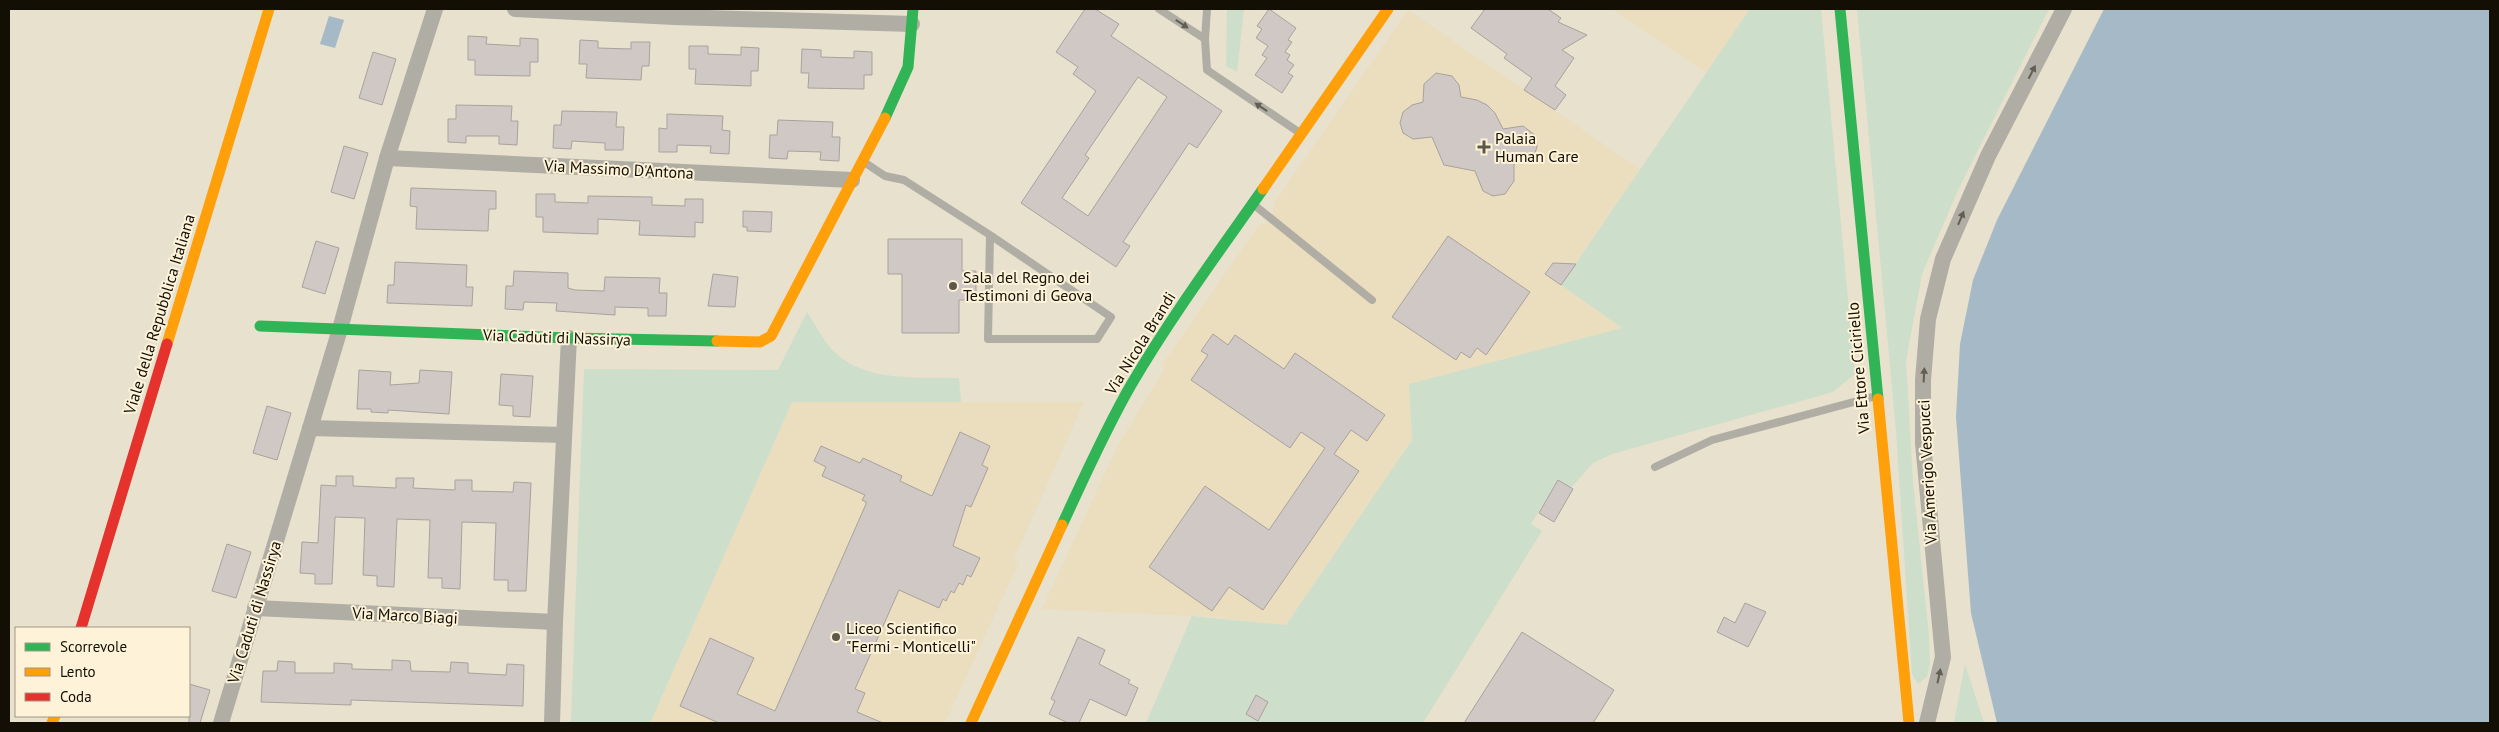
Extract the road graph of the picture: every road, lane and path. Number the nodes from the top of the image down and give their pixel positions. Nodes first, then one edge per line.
1 (269, 9) edge
2 (435, 9) edge
3 (515, 9) edge
4 (1159, 9) edge
5 (1208, 9) edge
6 (1388, 9) edge
7 (1840, 9) edge
8 (2064, 9) edge
9 (913, 16) edge
10 (1205, 39) junction
11 (1302, 134) junction
12 (387, 158) junction
13 (862, 161) junction
14 (852, 180) junction
15 (1252, 204) junction
16 (990, 235) junction
17 (1372, 300) dead end
18 (260, 326) dead end
19 (340, 329) junction
20 (569, 338) junction
21 (1878, 396) junction
22 (310, 428) junction
23 (564, 435) junction
24 (1655, 468) dead end
25 (255, 608) junction
26 (554, 622) junction
27 (81, 627) edge
28 (221, 723) edge
29 (552, 723) edge
30 (971, 723) edge
31 (1909, 723) edge
32 (1927, 723) edge

1 - 27 street, Viale della Repubblica Italiana
2 - 12 street, Via Caduti di Nassirya
3 - 9 street
4 -> 10 lane
5 - 10 lane
6 - 11 street, Via Nicola Brandi
7 - 21 street, Via Ettore Ciciriello
32 -> 8 street, Via Amerigo Vespucci
9 - 13 street
11 -> 10 lane
11 - 15 street, Via Nicola Brandi
12 - 14 street, Via Massimo D'Antona
12 - 19 street, Via Caduti di Nassirya
13 - 14 street
13 - 16 lane
14 - 20 street, Via Caduti di Nassirya
15 - 17 lane
15 - 30 street, Via Nicola Brandi
16 - 16 lane
18 - 19 street, Via Caduti di Nassirya
19 - 20 street, Via Caduti di Nassirya
19 - 22 street, Via Caduti di Nassirya
20 - 23 street
21 - 24 lane
21 - 31 street, Via Ettore Ciciriello
22 - 23 street
22 - 25 street, Via Caduti di Nassirya
23 - 26 street
25 - 26 street, Via Marco Biagi
25 - 28 street, Via Caduti di Nassirya
26 - 29 street

